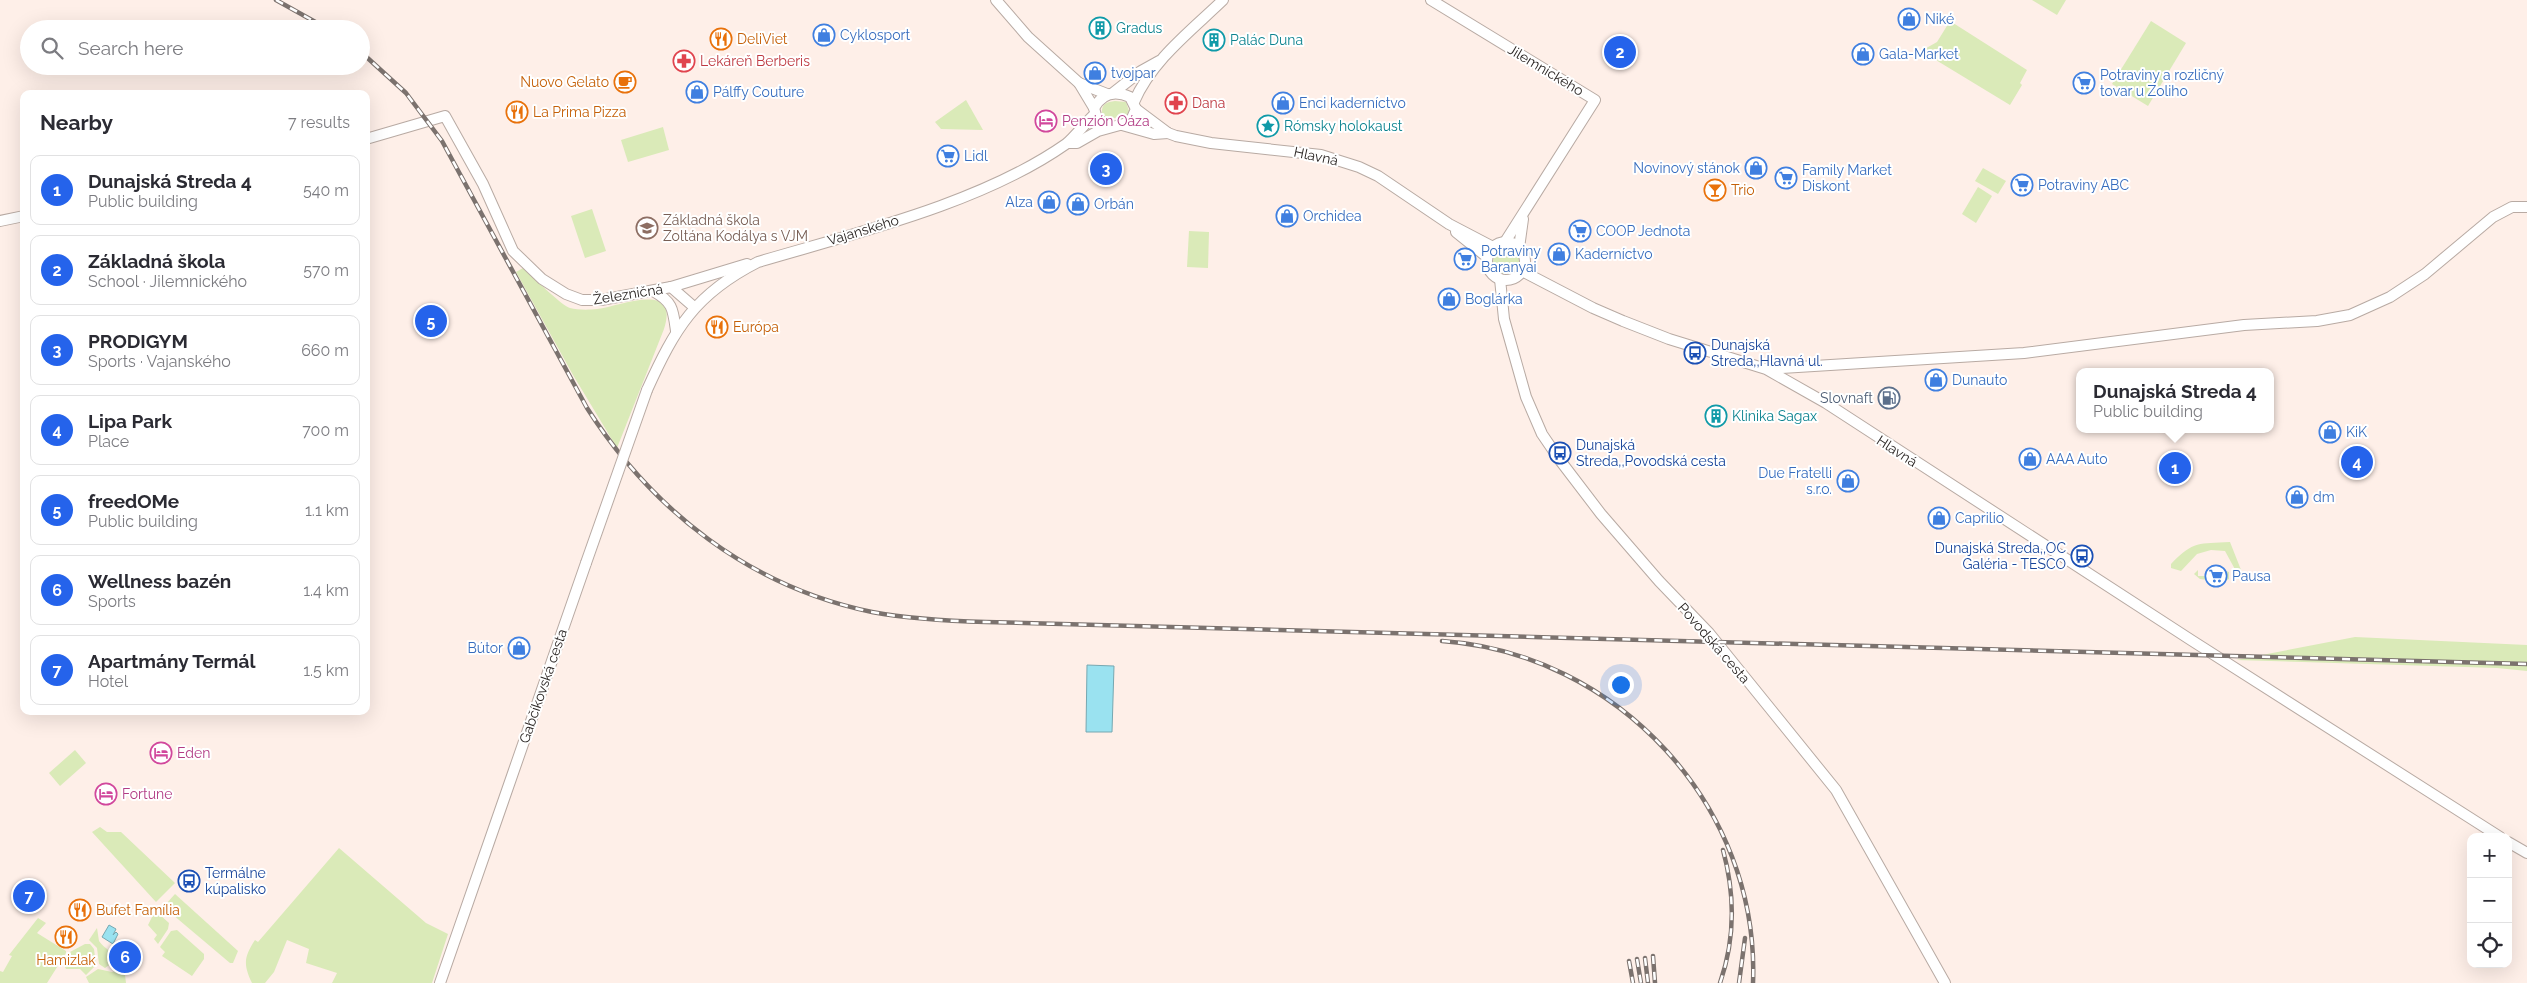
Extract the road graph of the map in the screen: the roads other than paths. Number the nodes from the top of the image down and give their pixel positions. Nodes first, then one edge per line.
1 (996, 0) edge
2 (1223, 0) edge
3 (1431, 0) edge
4 (1160, 60) junction
5 (1079, 83) junction
6 (1110, 94) junction
7 (1135, 105) junction
8 (1095, 111) junction
9 (1122, 125) junction
10 (1110, 126) junction
11 (1168, 133) junction
12 (370, 138) edge
13 (1069, 142) junction
14 (2527, 207) edge
15 (20, 217) edge
16 (1523, 217) junction
17 (0, 221) edge
18 (1449, 224) junction
19 (1505, 242) junction
20 (1493, 247) junction
21 (1519, 248) junction
22 (1487, 257) junction
23 (758, 262) junction
24 (1522, 271) junction
25 (1505, 279) junction
26 (671, 287) junction
27 (653, 291) junction
28 (694, 307) junction
29 (676, 330) junction
30 (1766, 370) junction
31 (648, 390) joint
32 (2494, 833) edge
33 (2512, 844) edge
34 (2527, 853) edge
35 (440, 983) edge
36 (1945, 983) edge

1 - 5 main road
2 - 4 main road
3 - 16 main road, Jilemnického
4 - 6 main road
4 - 7 main road
5 - 6 main road
5 - 8 main road
6 - 7 main road
6 - 8 main road
7 - 9 main road
7 - 11 main road
8 - 10 main road
8 - 13 main road
9 - 10 main road
9 - 11 main road, Hlavná
10 - 13 main road
11 - 18 main road, Hlavná
12 - 27 main road, Železničná
13 - 23 main road, Vajanského
14 - 30 main road
15 - 17 main road
16 - 19 main road, Jilemnického
16 - 21 main road, Jilemnického
18 - 20 main road, Hlavná
18 - 22 main road, Hlavná
19 - 20 main road
19 - 21 main road
20 - 22 main road
21 - 24 main road
22 - 25 main road
23 - 26 main road, Železničná
23 - 28 main road, Vajanského
24 - 25 main road
24 - 30 main road, Hlavná
25 - 36 main road, Povodská cesta
26 - 27 main road, Železničná
26 - 28 main road
27 - 29 main road
28 - 29 main road, Vajanského
29 - 31 main road, Vajanského
30 - 32 main road, Hlavná
31 - 35 main road, Gabčíkovská cesta, bridge
33 - 34 main road

